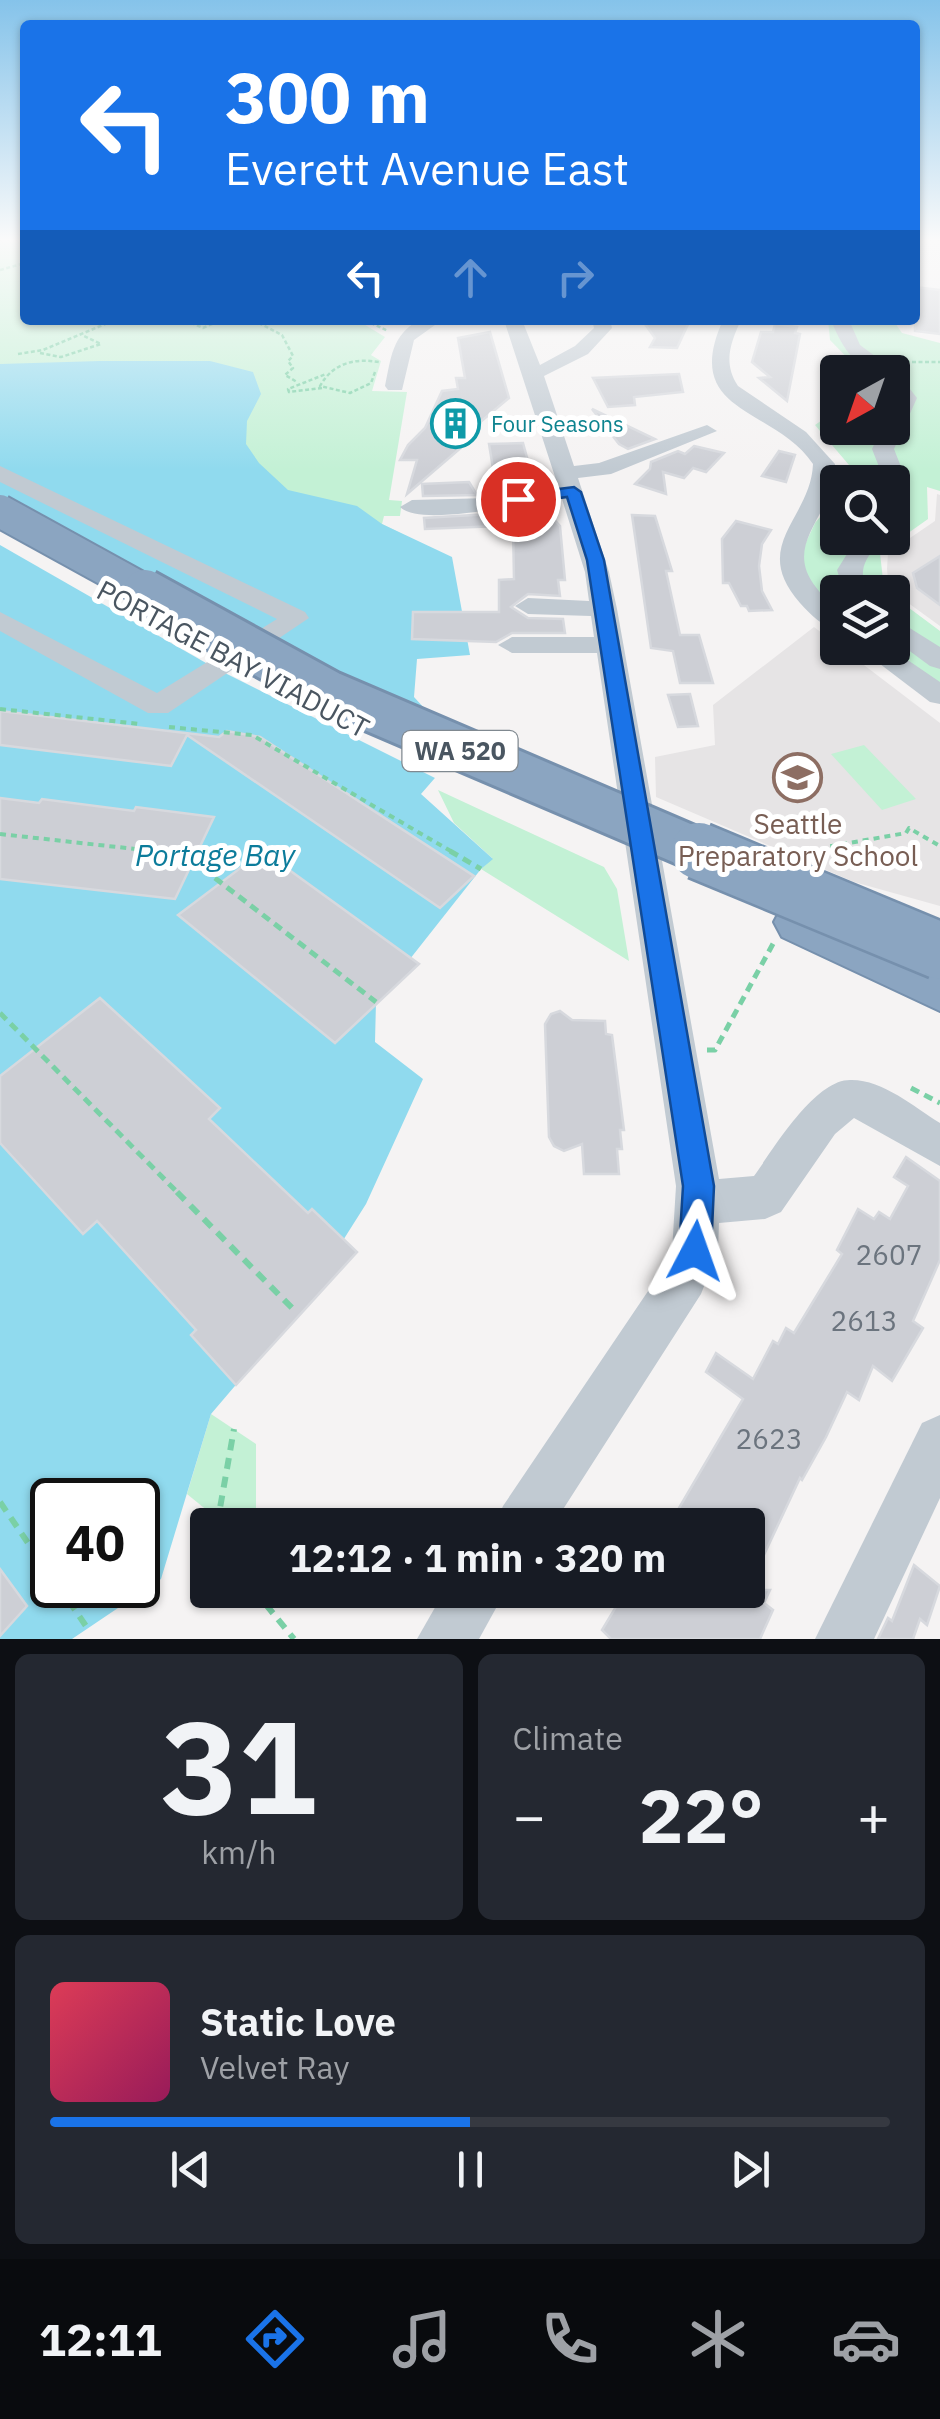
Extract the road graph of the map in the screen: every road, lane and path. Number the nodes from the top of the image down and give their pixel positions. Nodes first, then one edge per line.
1 (102, 325) edge
2 (263, 325) edge
3 (374, 325) edge
4 (424, 325) edge
5 (514, 325) edge
6 (602, 325) edge
7 (730, 325) edge
8 (842, 325) edge
9 (380, 328) junction
10 (369, 331) dead end
11 (80, 334) junction
12 (406, 335) junction
13 (36, 352) junction
14 (18, 354) dead end
15 (861, 355) edge
16 (401, 361) junction
17 (910, 361) edge
18 (379, 362) junction
19 (940, 362) edge
20 (326, 374) junction
21 (534, 374) junction
22 (297, 382) junction
23 (396, 386) dead end
24 (322, 388) junction
25 (708, 431) dead end
26 (0, 474) edge
27 (570, 482) junction
28 (412, 507) dead end
29 (0, 510) edge
30 (0, 531) edge
31 (528, 606) dead end
32 (820, 606) edge
33 (0, 620) edge
34 (607, 627) junction
35 (910, 638) edge
36 (512, 645) dead end
37 (940, 660) edge
38 (897, 665) edge
39 (940, 695) edge
40 (0, 709) edge
41 (140, 724) dead end
42 (158, 726) dead end
43 (0, 834) edge
44 (906, 834) dead end
45 (940, 846) edge
46 (480, 869) dead end
47 (940, 951) edge
48 (940, 988) edge
49 (376, 1002) dead end
50 (0, 1013) edge
51 (940, 1146) edge
52 (699, 1209) junction
53 (297, 1313) dead end
54 (234, 1429) dead end
55 (940, 1442) edge
56 (0, 1502) edge
57 (219, 1508) edge
58 (533, 1508) edge
59 (30, 1546) edge
60 (74, 1608) edge
61 (269, 1608) edge
62 (466, 1608) edge
63 (88, 1628) dead end
64 (294, 1639) edge
65 (446, 1639) edge
66 (844, 1639) edge

1 - 11 path
2 - 22 path
3 - 9 path
4 - 12 street
5 - 21 street
6 - 21 street
7 - 32 street
8 - 15 street
9 - 10 path
9 - 12 path
11 - 13 path
11 - 13 path
12 - 16 street
13 - 14 path
16 - 18 path
16 - 23 street
17 - 19 path
18 - 20 path
18 - 24 path
20 - 22 path
20 - 24 path
21 - 27 street
22 - 24 path
25 - 27 street
26 - 33 street
27 - 28 street
27 - 34 street
29 - 47 highway, WA 520, bridge
30 - 48 highway, PORTAGE BAY VIADUCT / WA 520
31 - 34 street
34 - 36 street
34 - 52 street
35 - 37 street
38 - 39 street
40 - 41 path
42 - 46 path
43 - 49 path
44 - 45 path
50 - 53 path
51 - 52 street
52 - 58 street
54 - 57 path
55 - 66 street
56 - 59 path
60 - 63 path
61 - 64 path
62 - 65 street

